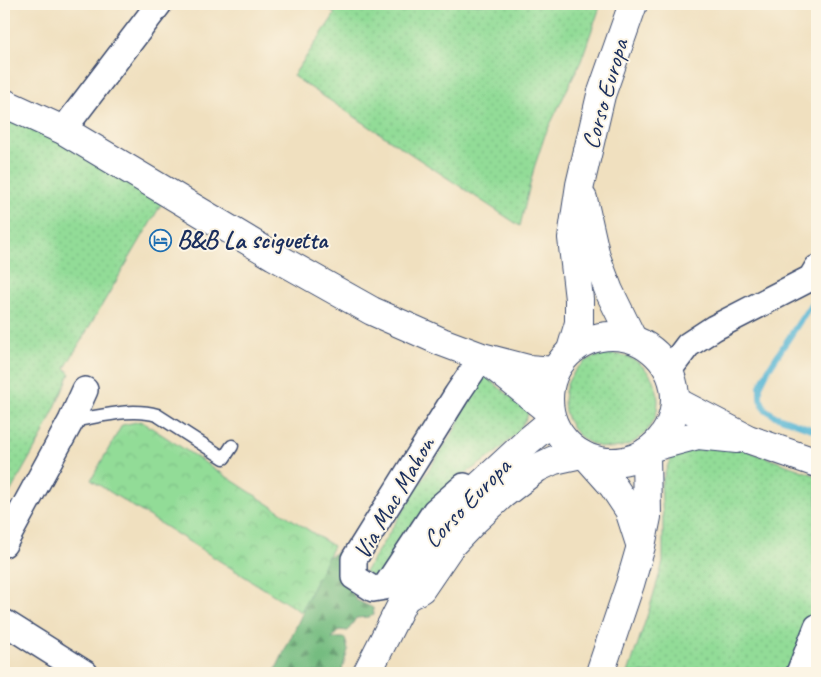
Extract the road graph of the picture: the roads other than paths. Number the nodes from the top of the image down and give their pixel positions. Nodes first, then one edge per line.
1 (159, 4) edge
2 (633, 4) edge
3 (4, 103) edge
4 (63, 130) junction
5 (580, 185) junction
6 (817, 268) edge
7 (632, 338) junction
8 (482, 356) junction
9 (563, 360) junction
10 (669, 370) junction
11 (85, 390) dead end
12 (675, 401) junction
13 (551, 416) junction
14 (71, 421) junction
15 (748, 439) junction
16 (232, 446) dead end
17 (649, 450) junction
18 (584, 456) junction
19 (817, 463) edge
20 (493, 474) junction
21 (4, 544) edge
22 (641, 546) junction
23 (405, 598) junction
24 (4, 622) edge
25 (817, 627) edge
26 (85, 673) edge
27 (368, 673) edge
28 (600, 673) edge
29 (799, 673) edge

1 - 4 street
2 - 5 main road, Corso Europa
3 - 4 main road
4 - 8 main road
5 - 7 main road, Corso Europa
5 - 9 main road, Corso Europa
6 - 10 street
7 - 9 main road
7 - 10 main road
8 - 9 main road
8 - 13 main road
8 - 20 street, Via Mac Mahon
9 - 13 main road
10 - 12 main road
11 - 14 street
12 - 15 main road
12 - 17 main road
13 - 18 main road
13 - 20 main road, Corso Europa
14 - 16 lane
14 - 21 street
15 - 17 main road
15 - 19 main road
17 - 18 main road
17 - 22 main road
18 - 22 main road
18 - 23 main road, Corso Europa
20 - 23 main road, Corso Europa
22 - 28 main road
23 - 27 main road, Corso Europa
24 - 26 street
25 - 29 street

